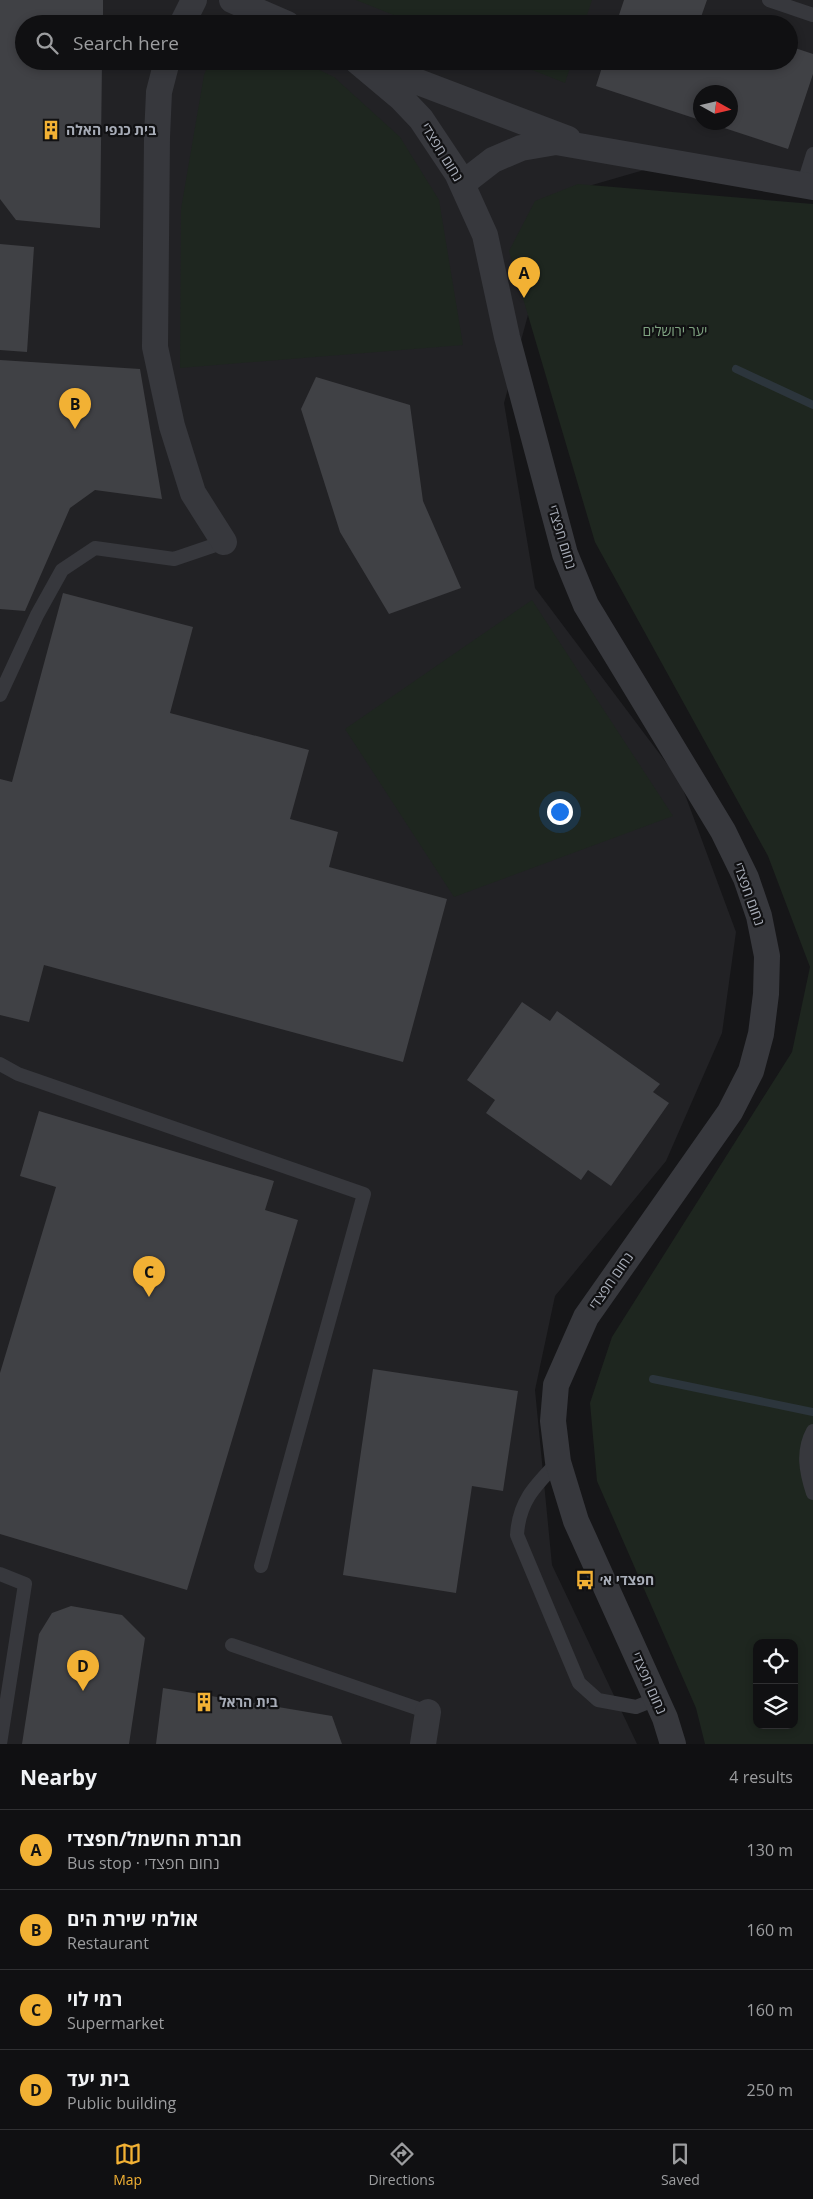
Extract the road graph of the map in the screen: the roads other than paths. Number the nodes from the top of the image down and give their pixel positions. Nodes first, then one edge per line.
1 (194, 0) edge
2 (232, 0) edge
3 (769, 0) edge
4 (186, 15) edge
5 (266, 15) edge
6 (813, 15) edge
7 (165, 70) edge
8 (368, 70) edge
9 (388, 70) edge
10 (588, 147) junction
11 (813, 154) edge
12 (462, 184) junction
13 (808, 186) edge
14 (224, 542) joint
15 (0, 695) edge
16 (0, 1064) edge
17 (813, 1431) edge
18 (558, 1462) junction
19 (813, 1493) edge
20 (261, 1566) dead end
21 (0, 1574) edge
22 (232, 1645) dead end
23 (656, 1699) junction
24 (428, 1712) joint
25 (0, 1744) edge
26 (423, 1744) edge
27 (674, 1744) edge

1 - 4 street
2 - 5 street
3 - 6 lane
7 - 14 street
8 - 12 street, נחום חפצדי
9 - 10 street
10 - 12 street
10 - 13 street
11 - 13 lane
12 - 18 street, נחום חפצדי
14 - 15 lane
16 - 20 lane
17 - 19 lane
18 - 23 street, נחום חפצדי
18 - 23 lane
21 - 25 lane
22 - 24 lane
23 - 27 street, נחום חפצדי
24 - 26 street

